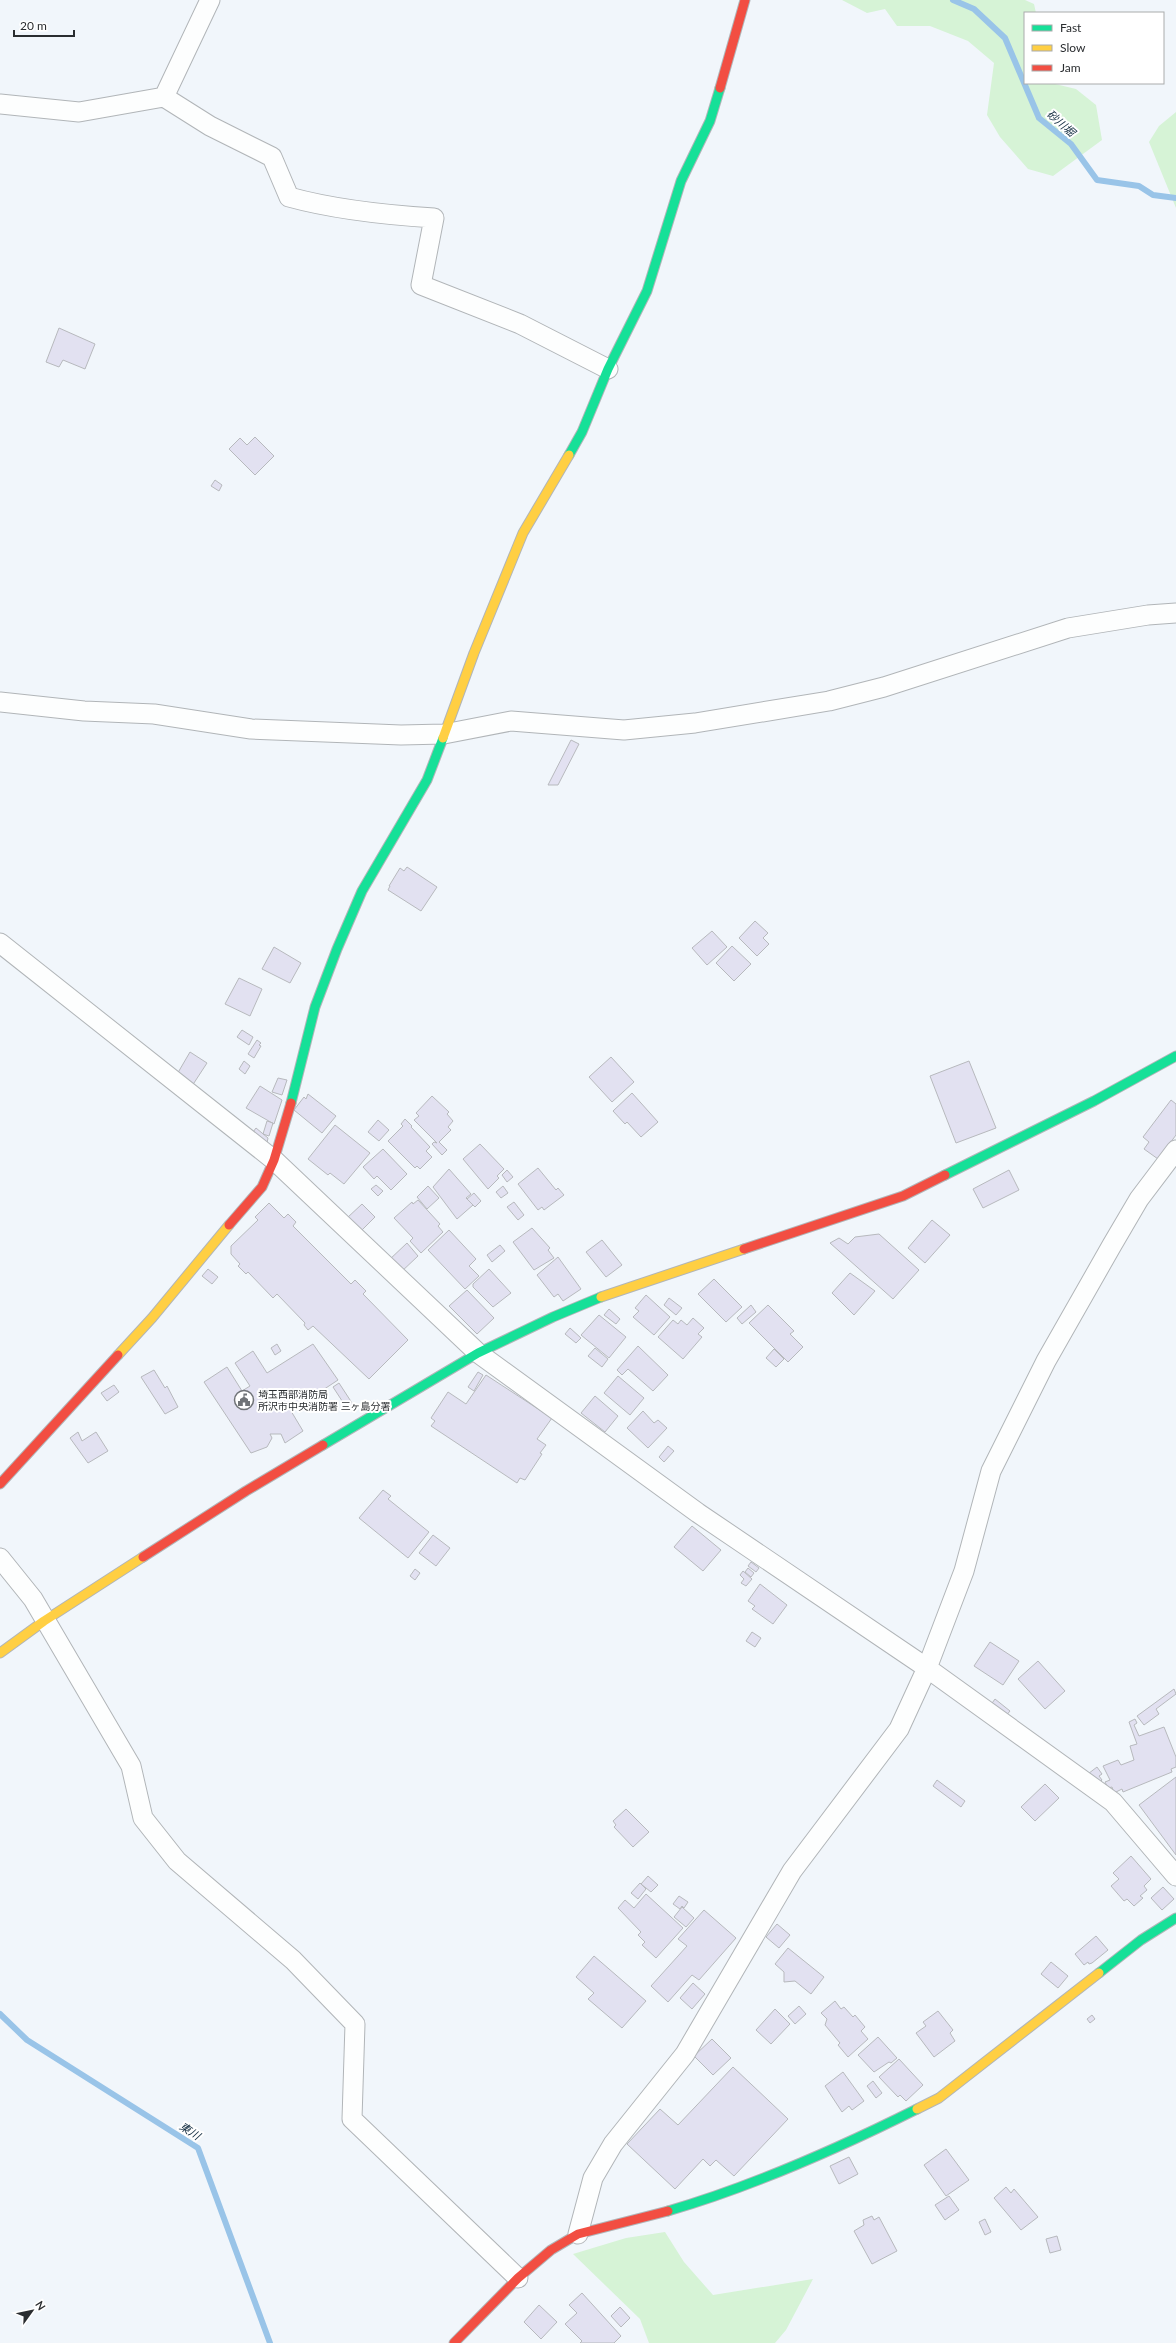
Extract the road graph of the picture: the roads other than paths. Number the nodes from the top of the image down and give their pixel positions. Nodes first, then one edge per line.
1 (210, 0) edge
2 (745, 0) edge
3 (164, 97) junction
4 (0, 104) edge
5 (608, 369) junction
6 (1176, 613) edge
7 (0, 702) edge
8 (444, 734) junction
9 (0, 943) edge
10 (1176, 1056) edge
11 (1176, 1150) edge
12 (274, 1160) junction
13 (478, 1353) junction
14 (0, 1484) edge
15 (0, 1558) edge
16 (44, 1621) junction
17 (0, 1654) edge
18 (927, 1668) junction
19 (1176, 1876) edge
20 (1176, 1918) edge
21 (578, 2234) junction
22 (518, 2278) junction
23 (454, 2343) edge

1 - 3 street
2 - 5 street
3 - 4 street
3 - 5 street
5 - 8 street
6 - 8 street
7 - 8 street
8 - 12 street
9 - 12 street
10 - 13 street
11 - 18 street
12 - 13 street
12 - 14 street
13 - 16 street
13 - 18 street
15 - 16 street
16 - 17 street
16 - 22 street
18 - 19 street
18 - 21 street
20 - 21 street
21 - 22 street
22 - 23 street

